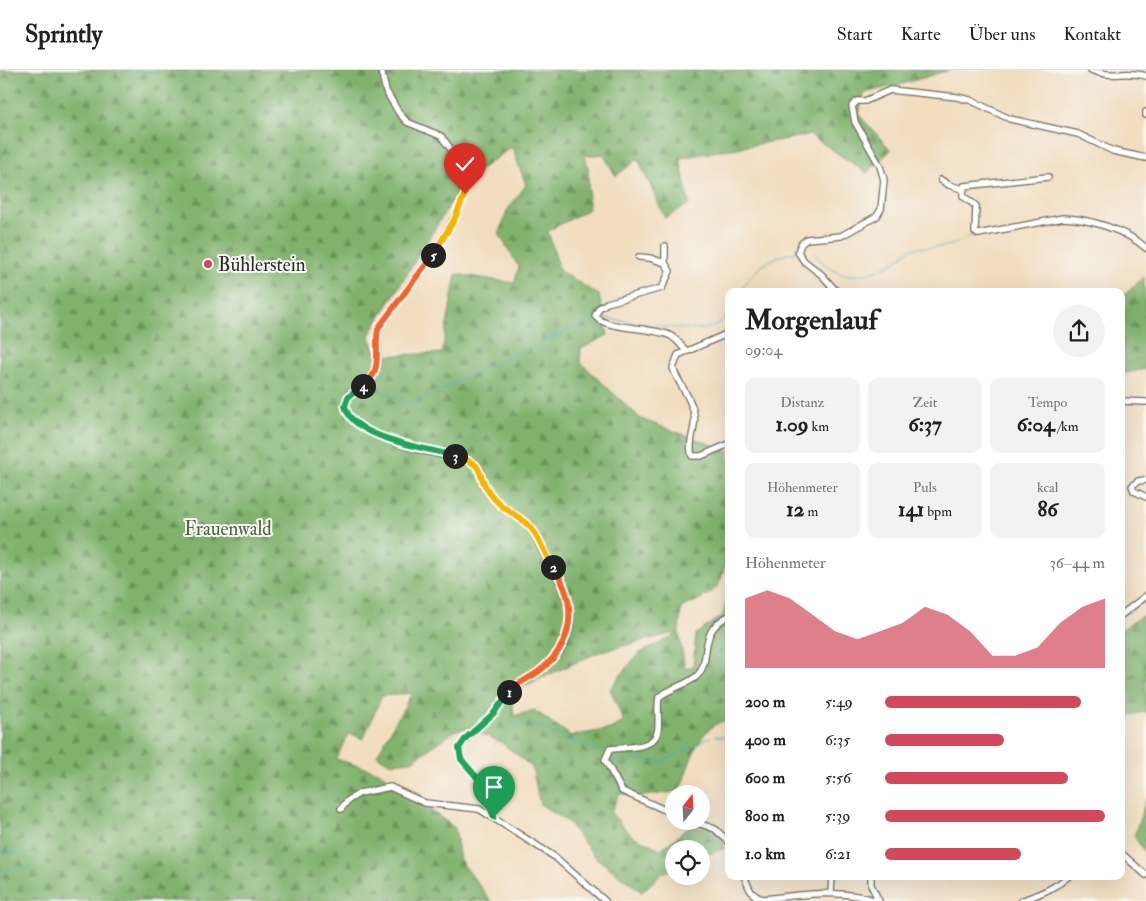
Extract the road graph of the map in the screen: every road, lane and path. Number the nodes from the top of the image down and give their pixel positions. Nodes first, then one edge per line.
1 (381, 70) edge
2 (1091, 70) edge
3 (1146, 76) edge
4 (1146, 158) edge
5 (1048, 177) dead end
6 (941, 180) dead end
7 (962, 189) junction
8 (665, 246) dead end
9 (1146, 248) edge
10 (639, 257) dead end
11 (665, 263) junction
12 (833, 288) edge
13 (725, 335) edge
14 (686, 350) junction
15 (1125, 401) edge
16 (1146, 402) edge
17 (725, 446) edge
18 (1146, 480) edge
19 (1146, 497) edge
20 (1146, 596) edge
21 (1125, 612) edge
22 (725, 619) edge
23 (341, 809) dead end
24 (665, 810) edge
25 (494, 817) junction
26 (710, 827) edge
27 (725, 838) edge
28 (1125, 857) edge
29 (1146, 875) edge
30 (746, 880) edge
31 (832, 880) edge
32 (871, 880) edge
33 (1064, 880) edge
34 (831, 893) junction
35 (605, 901) edge
36 (878, 901) edge
37 (1020, 901) edge

1 - 25 street
2 - 3 street
4 - 12 street
5 - 7 street
6 - 7 street
7 - 9 street
8 - 11 street
10 - 11 street
11 - 14 street
13 - 14 street
14 - 17 street
15 - 16 street
18 - 19 street
20 - 21 street
22 - 24 street
23 - 25 street
25 - 35 street
26 - 27 street
28 - 29 street
30 - 34 street
31 - 34 street
32 - 36 street
33 - 37 street
34 - 36 street

